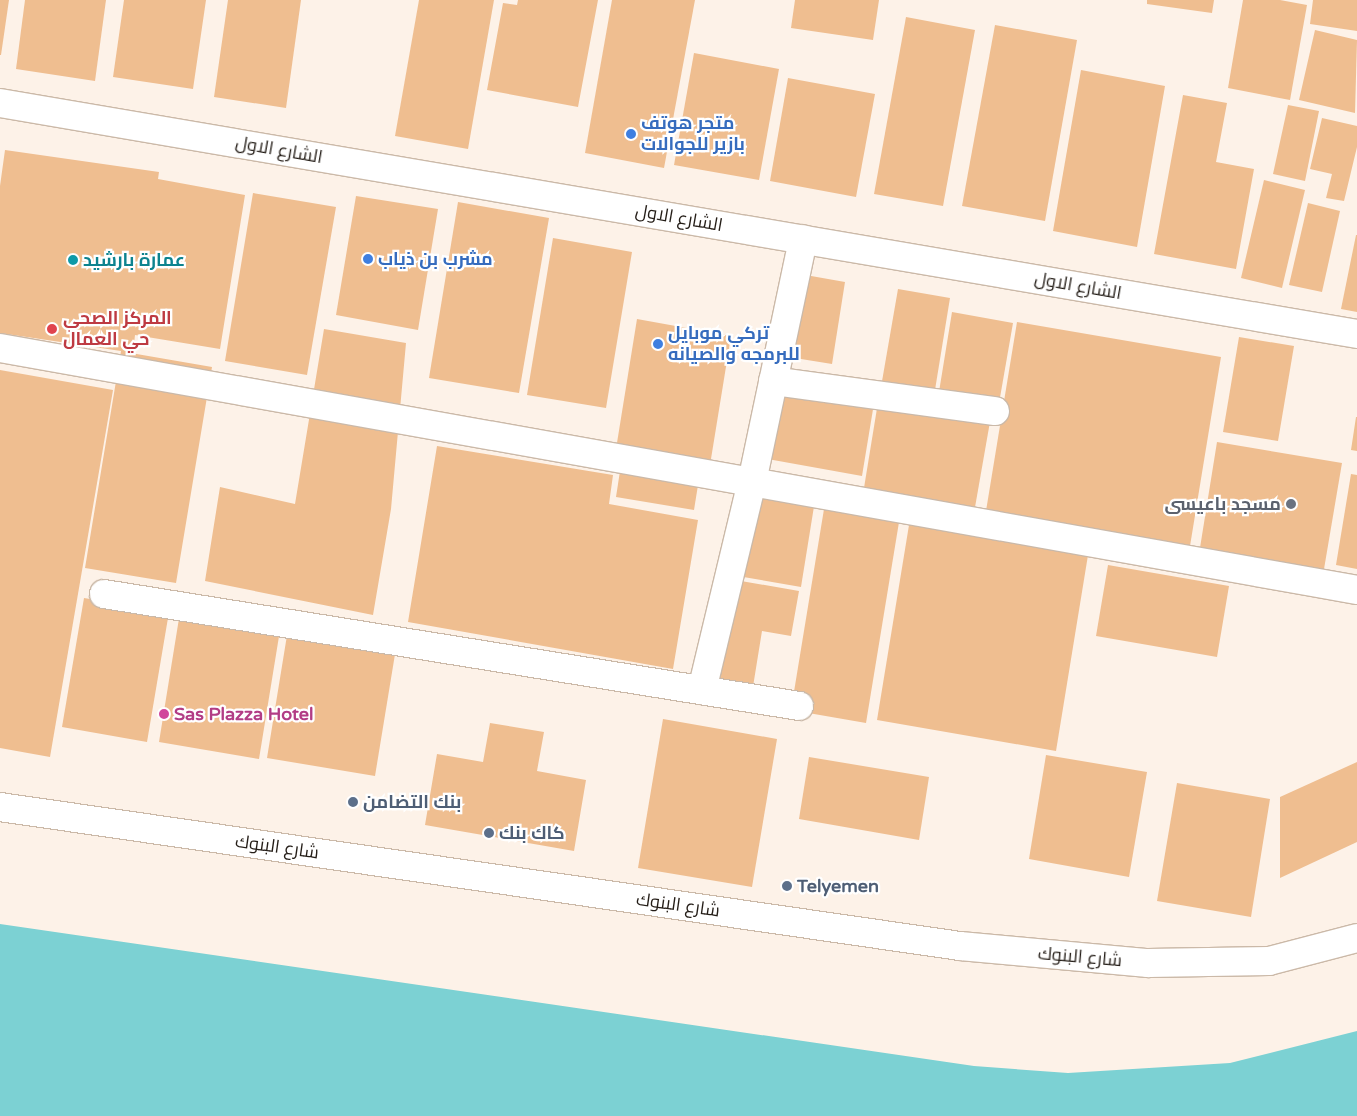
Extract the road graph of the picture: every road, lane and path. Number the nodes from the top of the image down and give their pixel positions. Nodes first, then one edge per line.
1 (0, 103) edge
2 (803, 239) junction
3 (1357, 334) edge
4 (0, 348) edge
5 (773, 381) junction
6 (995, 411) dead end
7 (752, 482) junction
8 (1357, 590) edge
9 (104, 594) dead end
10 (702, 690) junction
11 (799, 706) dead end
12 (0, 807) edge
13 (1357, 938) edge

1 - 2 street, الشارع الاول
2 - 3 street, الشارع الاول
2 - 5 street
4 - 7 street
5 - 6 street
5 - 7 street
7 - 8 street
7 - 10 street
9 - 10 street
10 - 11 street
12 - 13 street, شارع البنوك

